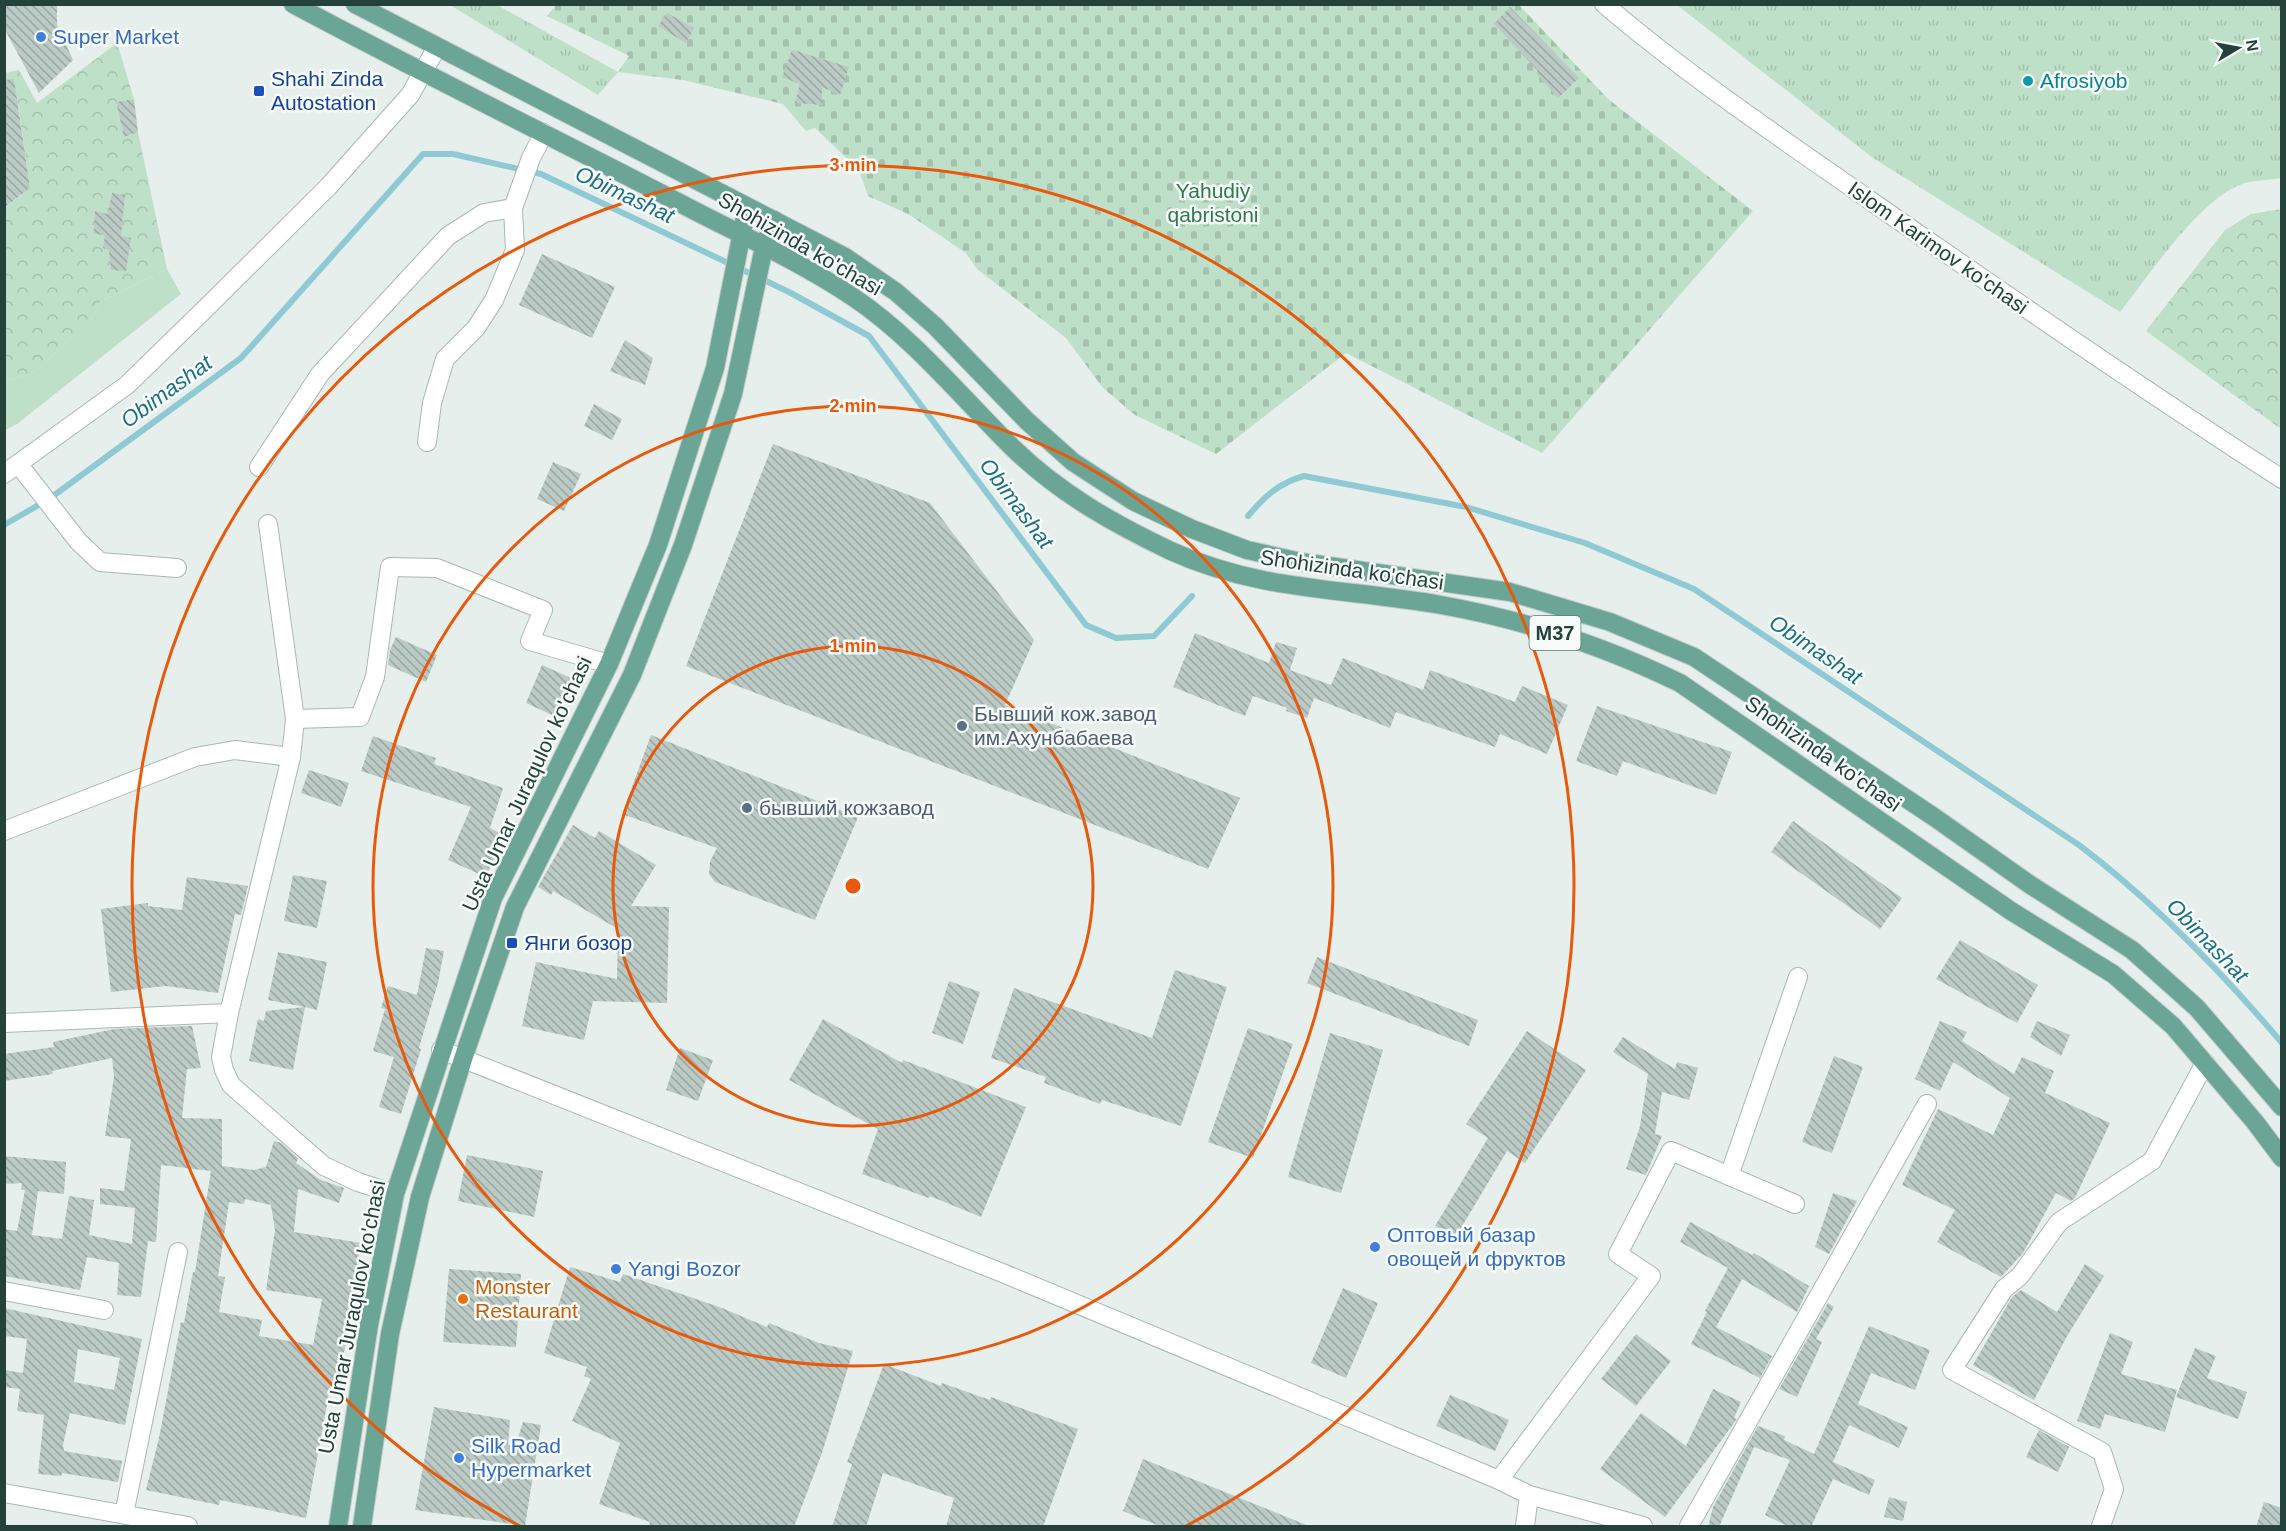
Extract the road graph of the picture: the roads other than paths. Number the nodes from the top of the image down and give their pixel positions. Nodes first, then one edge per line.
1 (293, 4) edge
2 (355, 4) edge
3 (1604, 4) edge
4 (437, 46) junction
5 (423, 70) junction
6 (544, 133) junction
7 (514, 202) junction
8 (747, 207) junction
9 (774, 220) junction
10 (740, 234) junction
11 (764, 247) junction
12 (427, 442) dead end
13 (259, 466) dead end
14 (12, 470) edge
15 (2282, 479) edge
16 (268, 524) dead end
17 (177, 568) dead end
18 (609, 664) junction
19 (295, 719) junction
20 (291, 757) junction
21 (4, 831) edge
22 (1798, 977) dead end
23 (229, 1013) junction
24 (4, 1023) edge
25 (441, 1050) junction
26 (463, 1059) junction
27 (2205, 1064) junction
28 (1927, 1104) dead end
29 (2282, 1107) edge
30 (2282, 1158) edge
31 (1729, 1176) junction
32 (395, 1194) junction
33 (1795, 1204) dead end
34 (178, 1251) dead end
35 (4, 1291) edge
36 (104, 1310) dead end
37 (1499, 1480) junction
38 (4, 1493) edge
39 (1528, 1495) junction
40 (124, 1514) junction
41 (188, 1527) edge
42 (338, 1527) edge
43 (362, 1527) edge
44 (1525, 1527) edge
45 (1643, 1527) edge
46 (1689, 1527) edge
47 (2101, 1527) edge

1 - 5 main road, Shohizinda ko'chasi
2 - 4 main road, Shohizinda ko'chasi
3 - 15 street, Islom Karimov ko'chasi
4 - 5 street
4 - 8 main road, Shohizinda ko'chasi
5 - 6 main road, Shohizinda ko'chasi
5 - 14 street
6 - 7 street
6 - 10 main road, Shohizinda ko'chasi
7 - 12 street
7 - 13 street
8 - 9 main road, Shohizinda ko'chasi / M37
8 - 10 main road, Usta Umar Juraqulov ko'chasi
9 - 11 main road, Usta Umar Juraqulov ko'chasi
9 - 29 main road, Shohizinda ko'chasi / M37
10 - 11 main road, Shohizinda ko'chasi / M37
10 - 18 main road, Usta Umar Juraqulov ko'chasi
11 - 26 main road, Usta Umar Juraqulov ko'chasi
11 - 27 main road, Shohizinda ko'chasi / M37
14 - 17 street
16 - 19 street
18 - 19 street
18 - 25 main road, Usta Umar Juraqulov ko'chasi
19 - 20 street
20 - 21 street
20 - 23 street
22 - 31 street
23 - 24 street
23 - 32 street
25 - 26 street
25 - 32 main road, Usta Umar Juraqulov ko'chasi
26 - 37 street
26 - 43 main road, Usta Umar Juraqulov ko'chasi
27 - 30 main road, Shohizinda ko'chasi / M37
27 - 47 street
28 - 46 street
31 - 33 street
31 - 37 street
32 - 42 main road, Usta Umar Juraqulov ko'chasi
34 - 40 street
35 - 36 street
37 - 39 street
38 - 40 street
39 - 44 street
39 - 45 street
40 - 41 street

